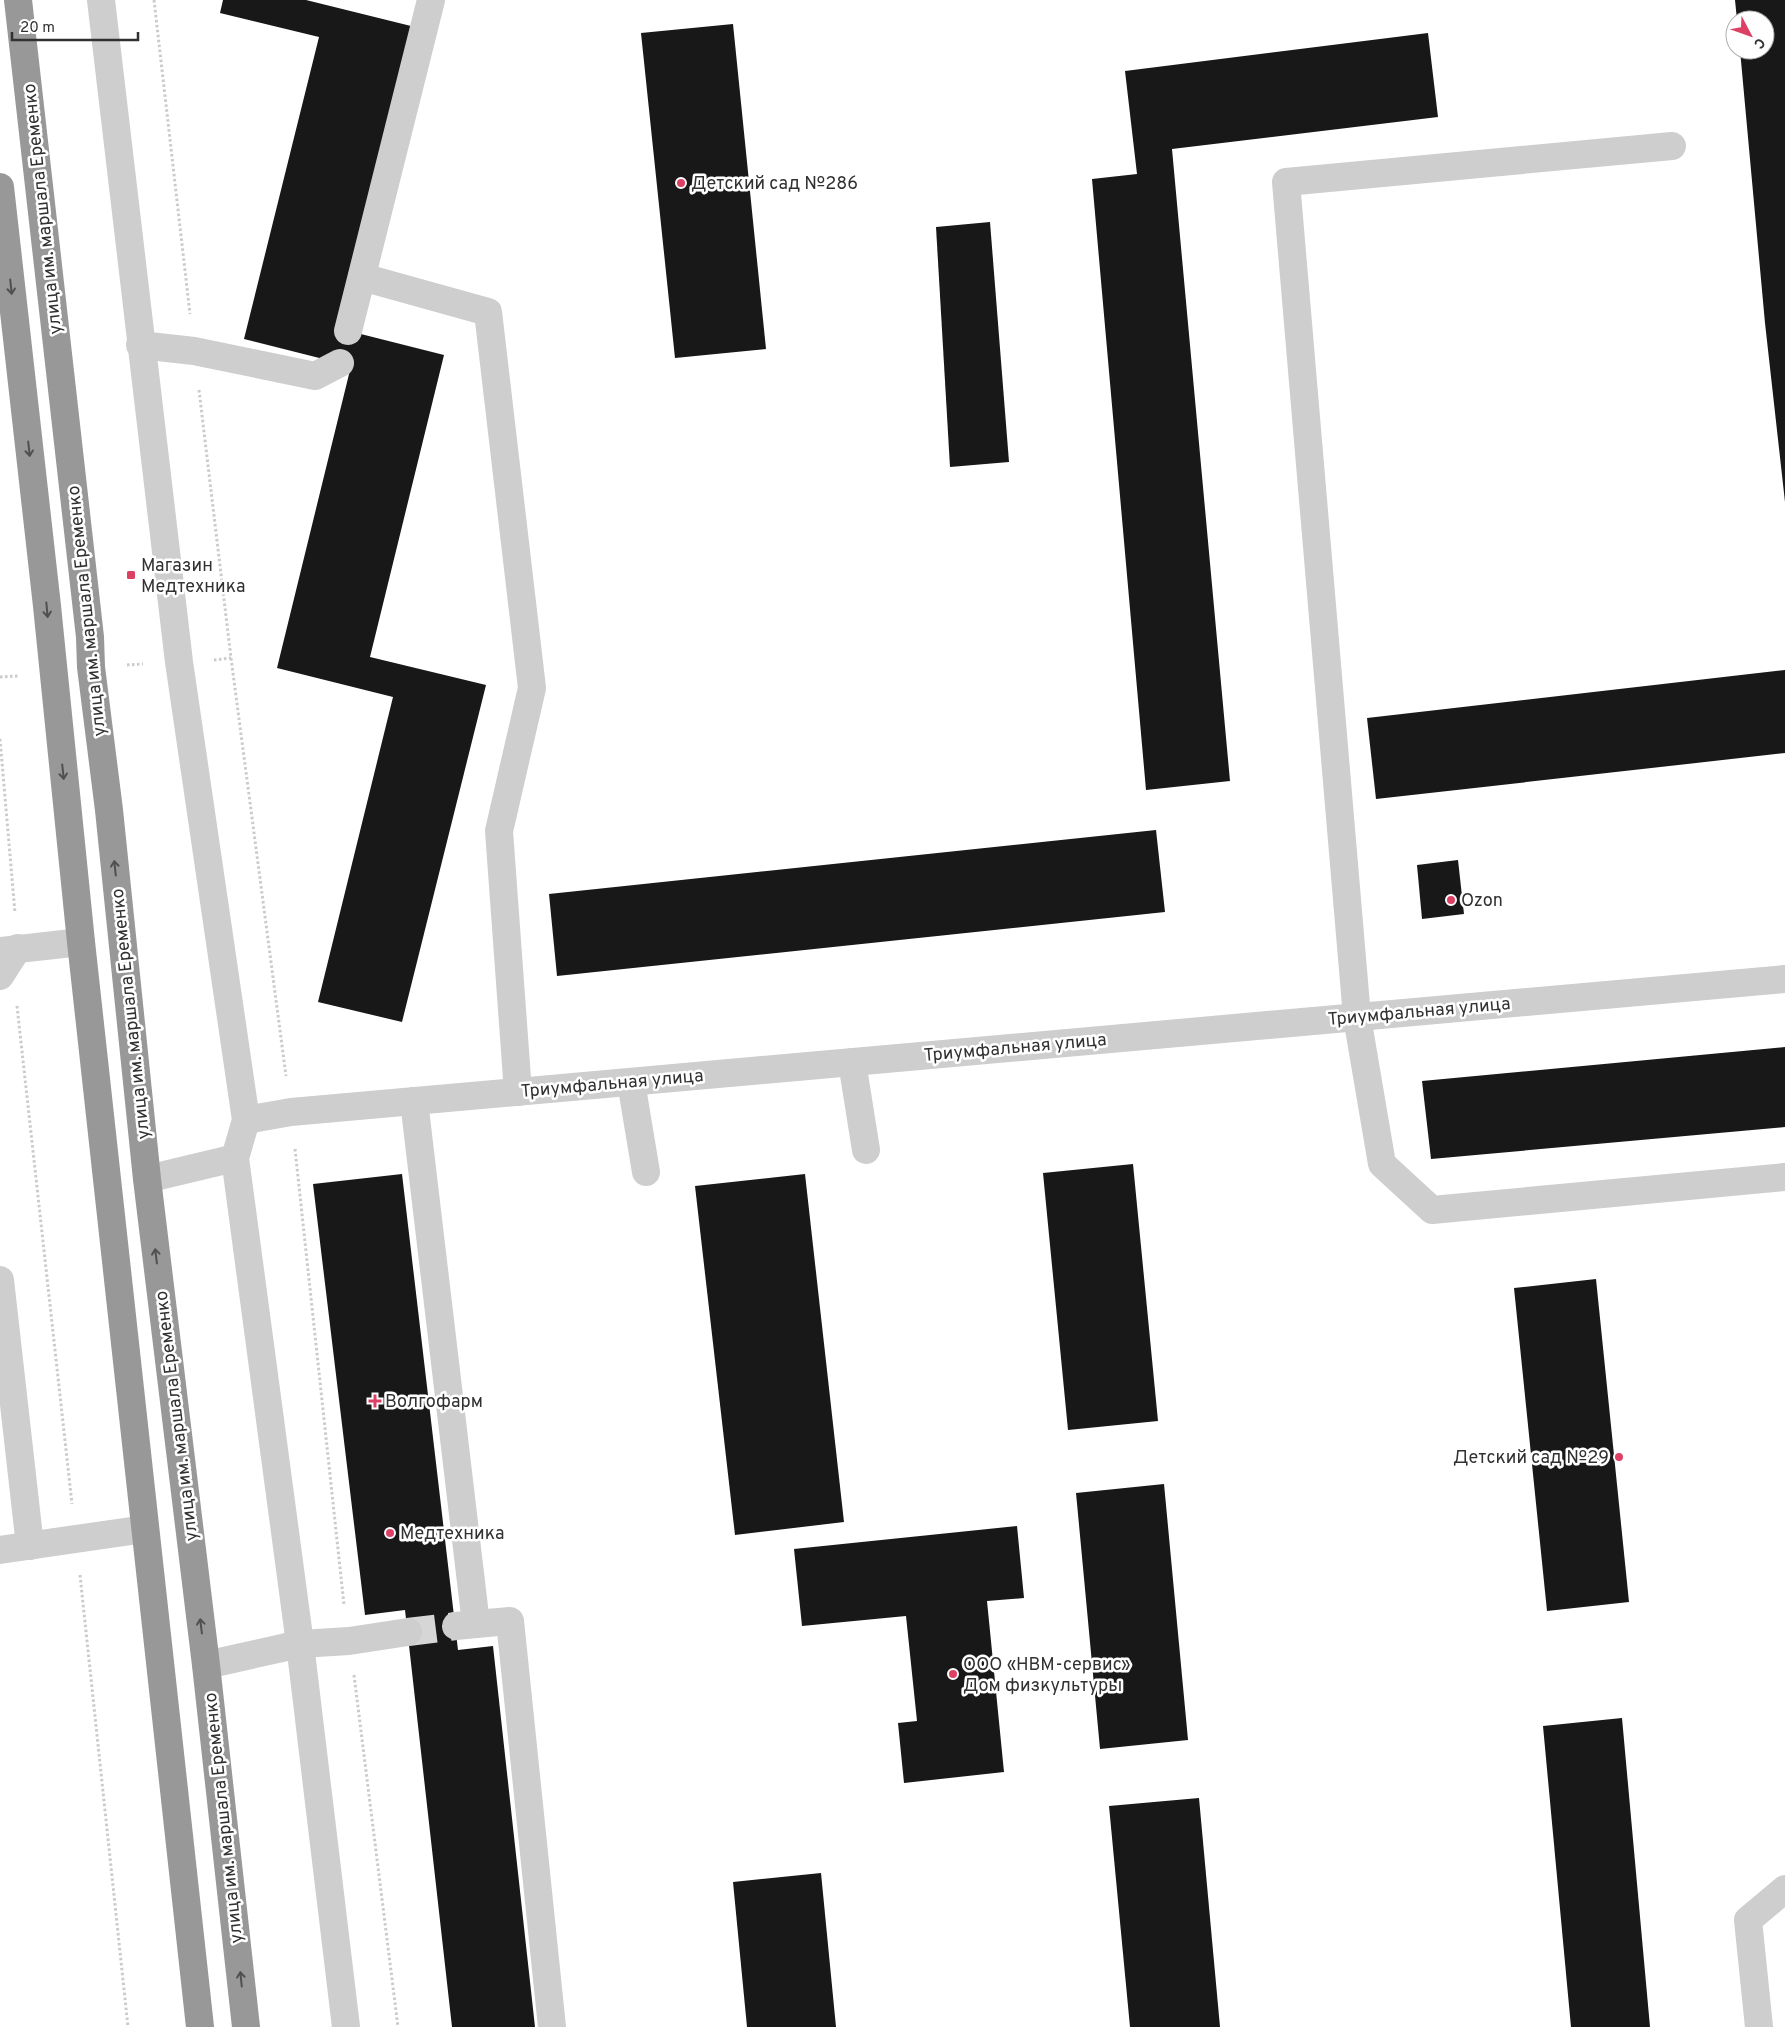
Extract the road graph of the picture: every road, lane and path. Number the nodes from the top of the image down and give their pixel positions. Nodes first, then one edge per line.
1 (18, 0) edge
2 (101, 0) edge
3 (154, 0) edge
4 (432, 0) edge
5 (1672, 146) dead end
6 (0, 187) edge
7 (362, 277) junction
8 (348, 331) dead end
9 (140, 345) junction
10 (194, 351) junction
11 (340, 363) dead end
12 (0, 739) edge
13 (80, 942) junction
14 (9, 949) edge
15 (0, 976) edge
16 (1785, 979) edge
17 (1357, 1017) junction
18 (852, 1062) junction
19 (631, 1082) junction
20 (518, 1092) junction
21 (414, 1100) junction
22 (291, 1112) junction
23 (246, 1120) junction
24 (866, 1150) dead end
25 (235, 1158) junction
26 (646, 1172) dead end
27 (1785, 1176) edge
28 (147, 1179) junction
29 (0, 1280) edge
30 (145, 1529) junction
31 (76, 1539) junction
32 (30, 1546) junction
33 (0, 1550) edge
34 (408, 1632) tunnel mouth
35 (349, 1641) junction
36 (300, 1644) junction
37 (206, 1665) junction
38 (1785, 1889) edge
39 (128, 2027) edge
40 (200, 2027) edge
41 (246, 2027) edge
42 (346, 2027) edge
43 (398, 2027) edge
44 (552, 2027) edge
45 (1759, 2027) edge

28 -> 1 highway, улица им. маршала Еременко
2 - 9 street
3 - 10 path
4 - 7 street
5 - 17 street
6 -> 13 highway
7 - 8 street
7 - 20 street
9 - 10 street
9 - 23 street
10 - 11 street
10 - 22 path
12 - 14 path
13 - 14 street
13 - 30 highway
14 - 15 street
14 - 31 path
16 - 17 street, Триумфальная улица
17 - 18 street, Триумфальная улица
17 - 27 street
18 - 19 street, Триумфальная улица
18 - 24 street
19 - 20 street, Триумфальная улица
19 - 26 street
20 - 21 street, Триумфальная улица
21 - 22 street, Триумфальная улица
21 - 44 street
22 - 23 street, Триумфальная улица
22 - 35 path
23 - 25 street
25 - 28 street
25 - 36 street
37 -> 28 highway, улица им. маршала Еременко
29 - 32 street
30 - 31 street
30 - 40 highway
31 - 32 street
31 - 39 path
32 - 33 street
34 - 35 street
35 - 36 street
35 - 43 path
36 - 37 street
36 - 42 street
41 -> 37 highway, улица им. маршала Еременко
38 - 45 street

